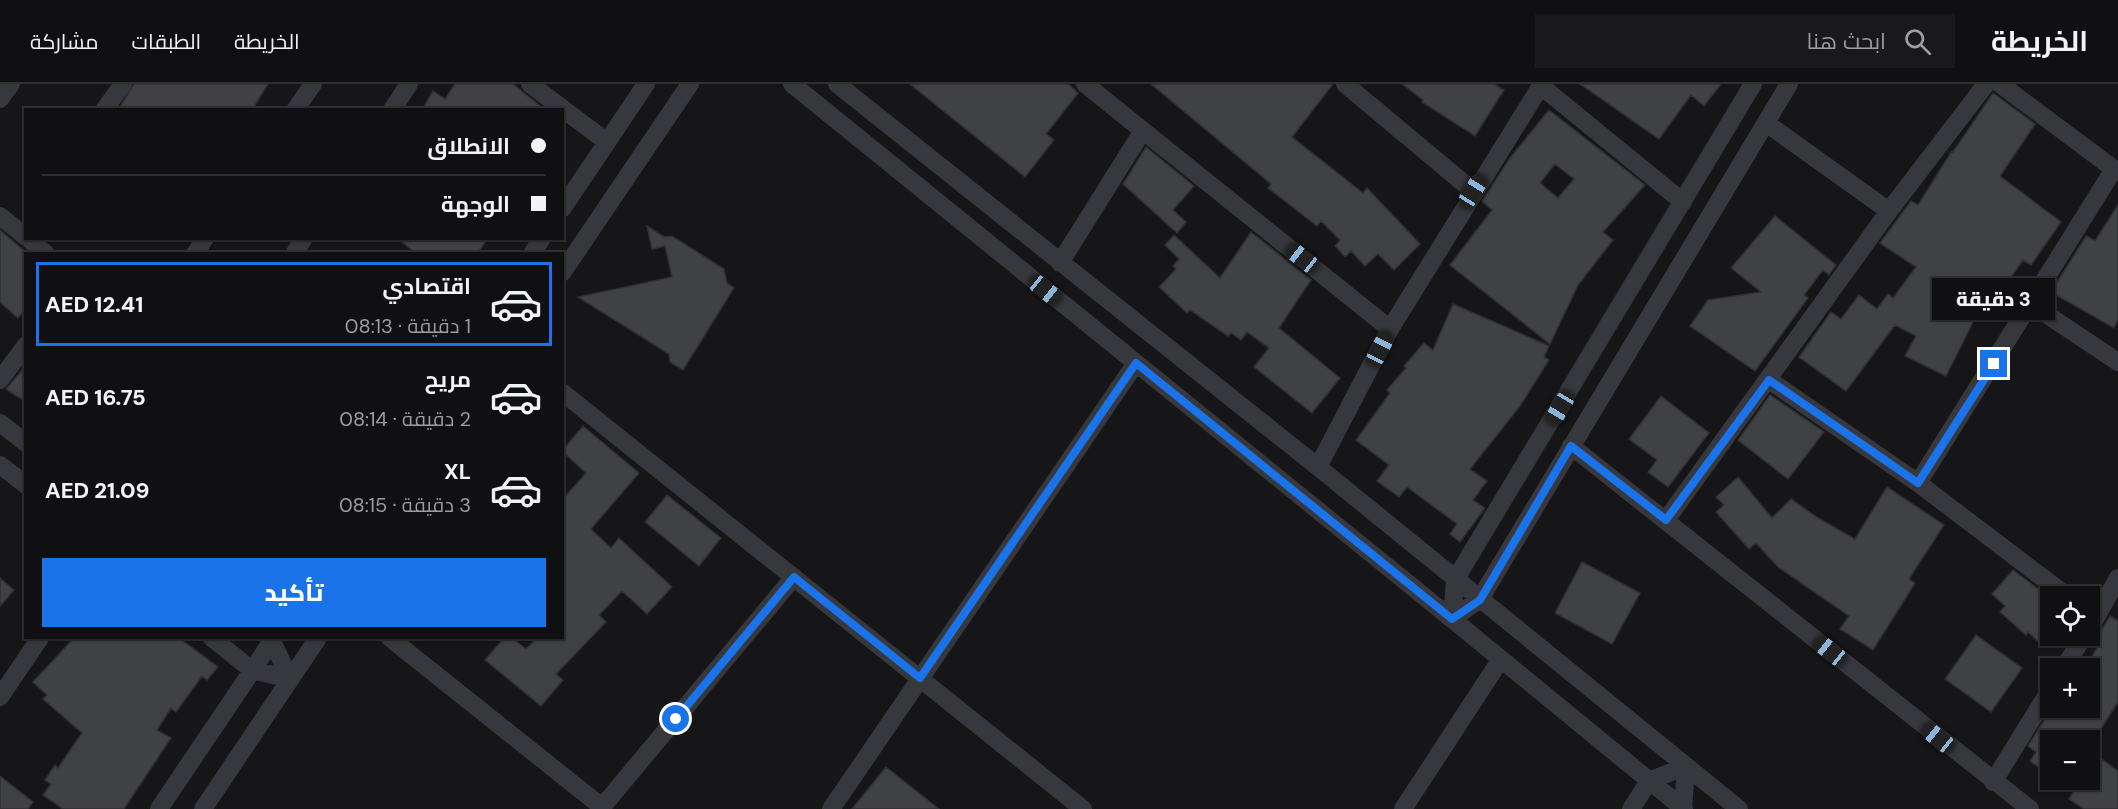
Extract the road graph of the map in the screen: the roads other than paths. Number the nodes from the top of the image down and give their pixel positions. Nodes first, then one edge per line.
1 (11, 84) edge
2 (123, 84) edge
3 (313, 84) edge
4 (409, 84) edge
5 (530, 84) edge
6 (646, 84) edge
7 (690, 84) edge
8 (792, 84) edge
9 (837, 84) edge
10 (1085, 84) edge
11 (1753, 84) edge
12 (1789, 84) edge
13 (1986, 84) edge
14 (2000, 84) edge
15 (1348, 85) edge
16 (1541, 85) edge
17 (0, 99) edge
18 (105, 108) edge
19 (296, 108) edge
20 (393, 108) edge
21 (562, 108) edge
22 (564, 110) edge
23 (1766, 123) junction
24 (1142, 132) junction
25 (607, 142) junction
26 (2116, 170) edge
27 (1473, 191) junction
28 (1683, 202) junction
29 (564, 206) edge
30 (1889, 211) junction
31 (0, 216) edge
32 (24, 231) edge
33 (33, 240) edge
34 (44, 252) edge
35 (1060, 263) junction
36 (564, 270) edge
37 (2031, 304) junction
38 (1390, 329) junction
39 (24, 348) edge
40 (2118, 362) edge
41 (1136, 363) junction
42 (0, 380) edge
43 (1769, 380) junction
44 (564, 394) edge
45 (0, 423) edge
46 (24, 441) edge
47 (1571, 446) junction
48 (0, 465) edge
49 (1318, 467) junction
50 (24, 483) edge
51 (1918, 483) junction
52 (1666, 520) junction
53 (794, 577) junction
54 (2118, 578) edge
55 (1455, 580) junction
56 (2054, 586) edge
57 (1480, 600) junction
58 (2100, 606) edge
59 (1452, 619) junction
60 (39, 639) edge
61 (213, 639) edge
62 (271, 639) edge
63 (317, 639) edge
64 (391, 639) edge
65 (1501, 659) junction
66 (252, 670) junction
67 (920, 678) junction
68 (290, 679) junction
69 (1, 694) edge
70 (2040, 706) edge
71 (1686, 766) junction
72 (1649, 781) junction
73 (1993, 782) junction
74 (159, 809) edge
75 (203, 809) edge
76 (831, 809) edge
77 (1083, 809) edge
78 (1403, 809) edge
79 (1631, 809) edge
80 (1683, 809) edge
81 (1739, 809) edge
82 (2030, 809) edge

1 - 17 street
2 - 18 street
3 - 19 street
4 - 20 street
5 - 21 street
6 - 25 street
7 - 36 street
8 - 41 street
9 - 35 street
10 - 24 street
11 - 28 street
12 - 23 street
13 - 30 street
14 - 26 street
15 - 27 street
16 - 27 street
16 - 28 street
22 - 25 street
23 - 30 street
23 - 47 street
24 - 35 street
24 - 38 street
25 - 29 street
26 - 37 street
27 - 38 street
28 - 55 street
30 - 43 street
31 - 32 street
33 - 34 street
35 - 49 street
37 - 40 street
37 - 51 street
38 - 49 street
39 - 42 street
41 - 59 street
41 - 67 street
43 - 51 street
43 - 52 street
44 - 53 street
45 - 46 street
47 - 52 street
47 - 57 street
48 - 50 street
49 - 55 street
51 - 56 street
52 - 73 street
53 - 64 street
53 - 67 street
54 - 58 street
55 - 57 street
55 - 59 street
57 - 59 street
57 - 71 street
59 - 65 street
60 - 69 street
61 - 66 street
62 - 66 street
62 - 68 street
63 - 68 street
65 - 72 street
65 - 78 street
66 - 68 street
66 - 74 street
67 - 76 street
67 - 77 street
68 - 75 street
70 - 73 street
71 - 72 street
71 - 80 street
71 - 81 street
72 - 79 street
72 - 80 street
73 - 82 street

